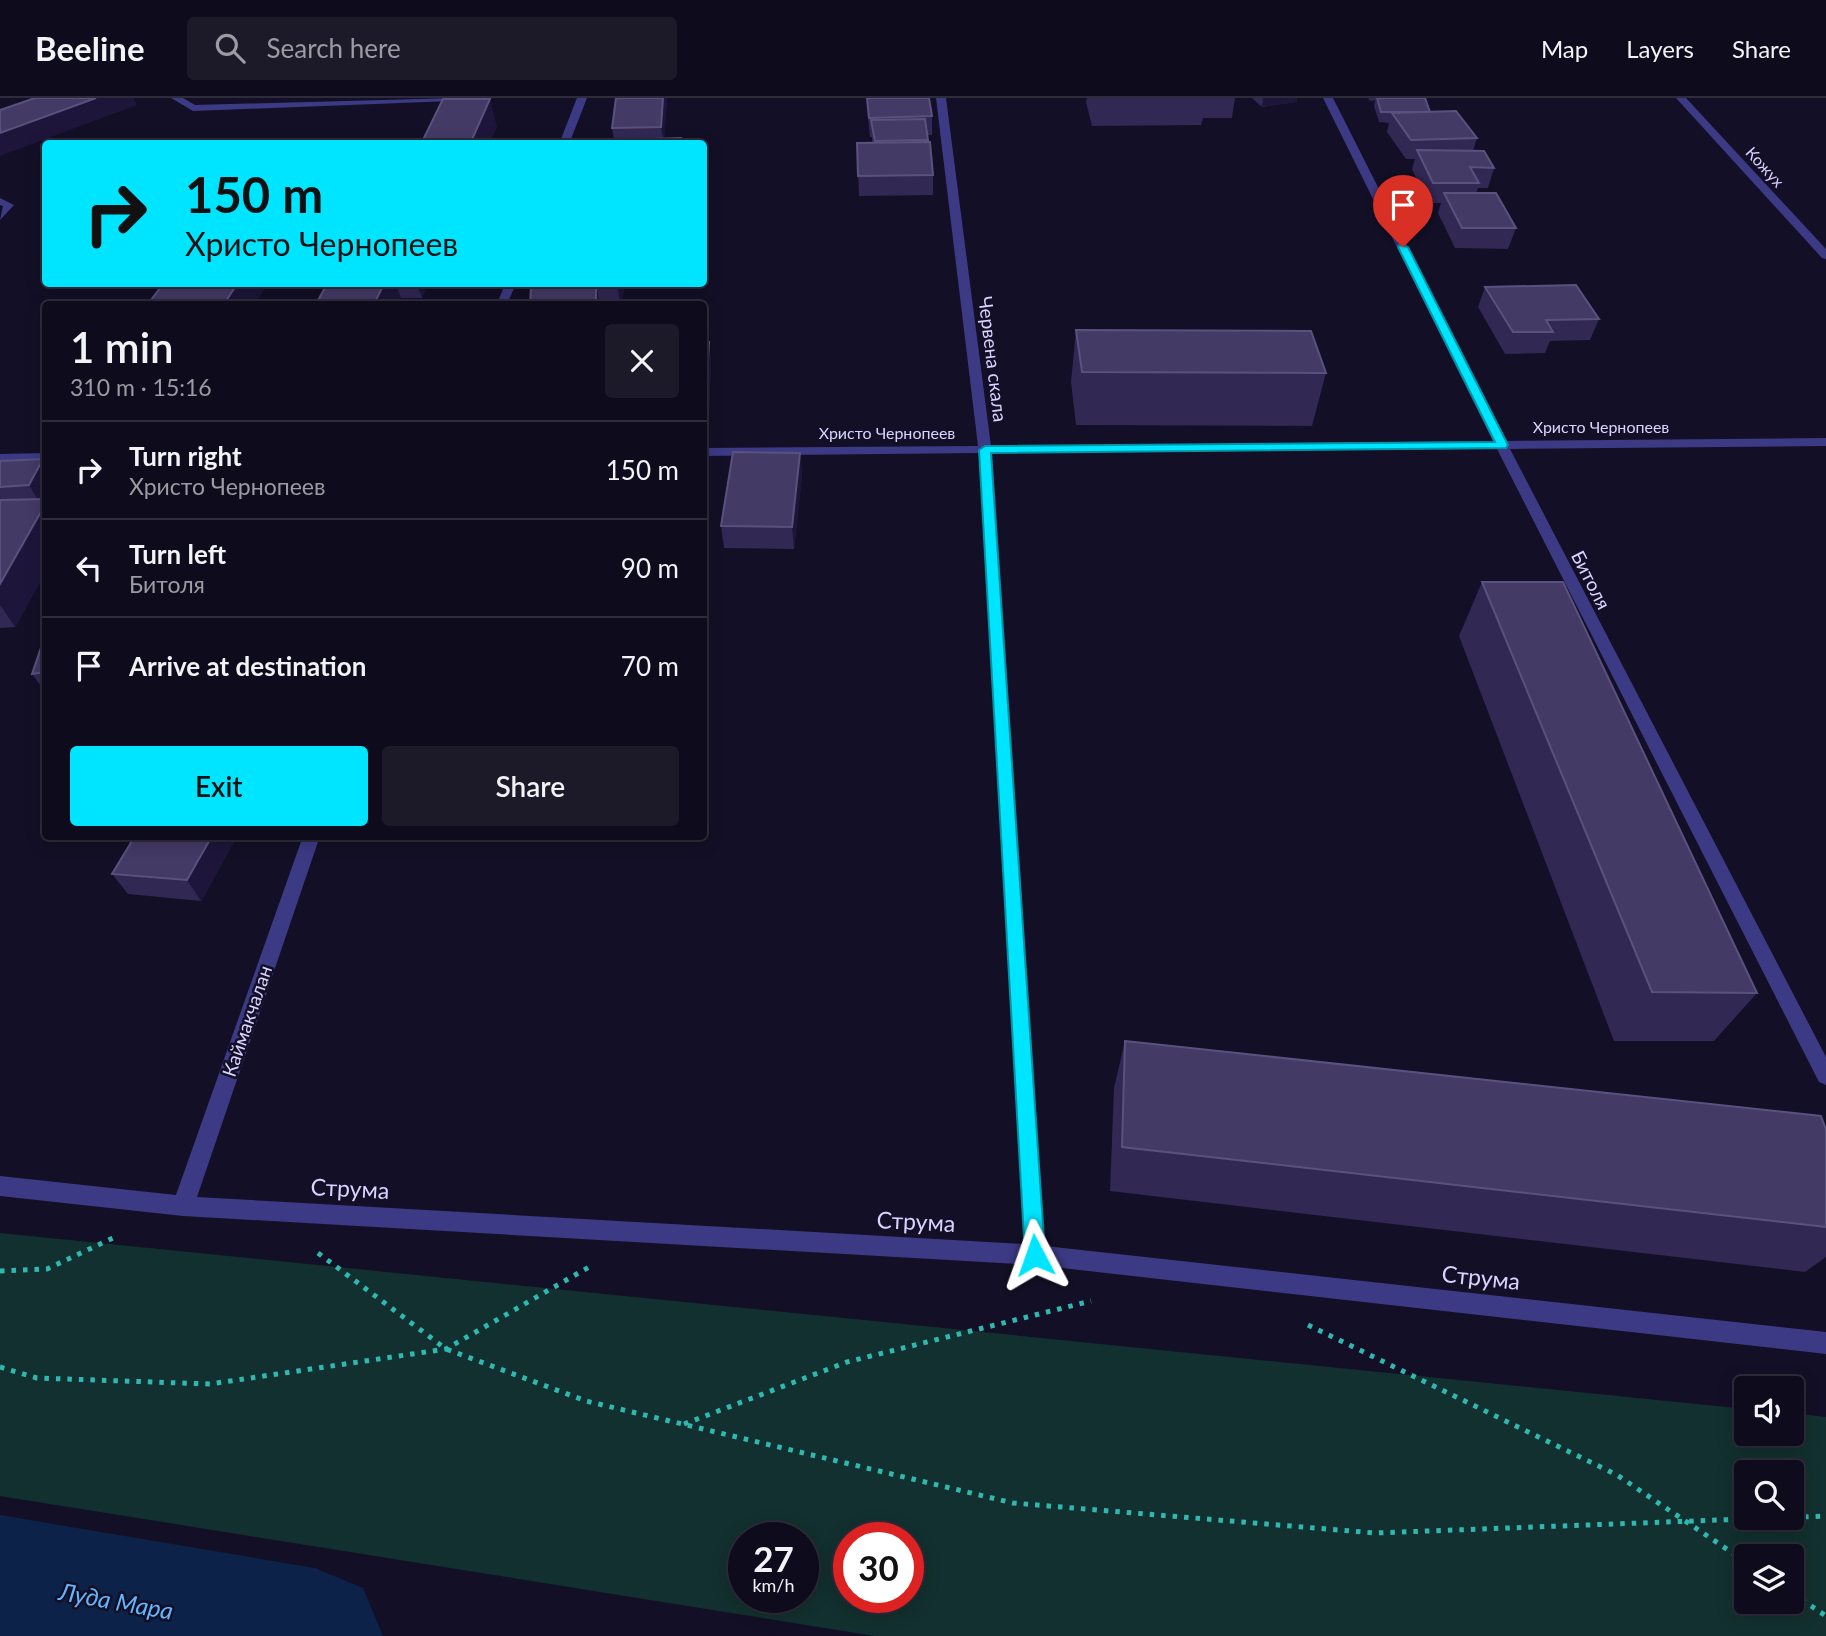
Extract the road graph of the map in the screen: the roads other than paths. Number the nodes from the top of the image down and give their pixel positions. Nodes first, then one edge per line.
1 (176, 98) edge
2 (451, 98) edge
3 (582, 98) edge
4 (942, 98) edge
5 (1328, 98) edge
6 (1681, 98) edge
7 (566, 140) edge
8 (0, 201) edge
9 (0, 217) edge
10 (1826, 256) edge
11 (1826, 443) edge
12 (1502, 445) junction
13 (985, 450) junction
14 (707, 452) edge
15 (42, 457) edge
16 (0, 458) edge
17 (311, 840) edge
18 (1826, 1076) edge
19 (0, 1186) edge
20 (183, 1206) junction
21 (1035, 1255) junction
22 (1826, 1343) edge

1 - 2 street
3 - 7 street
4 - 13 street, Червена скала
5 - 12 street, Битоля
6 - 10 street, Кожух
8 - 9 street
11 - 12 street, Христо Чернопеев
12 - 13 street, Христо Чернопеев
12 - 18 street, Битоля
13 - 14 street, Христо Чернопеев
13 - 21 street, Червена скала
15 - 16 street
17 - 20 street, Каймакчалан
19 - 20 street, Струма
20 - 21 street, Струма
21 - 22 street, Струма

